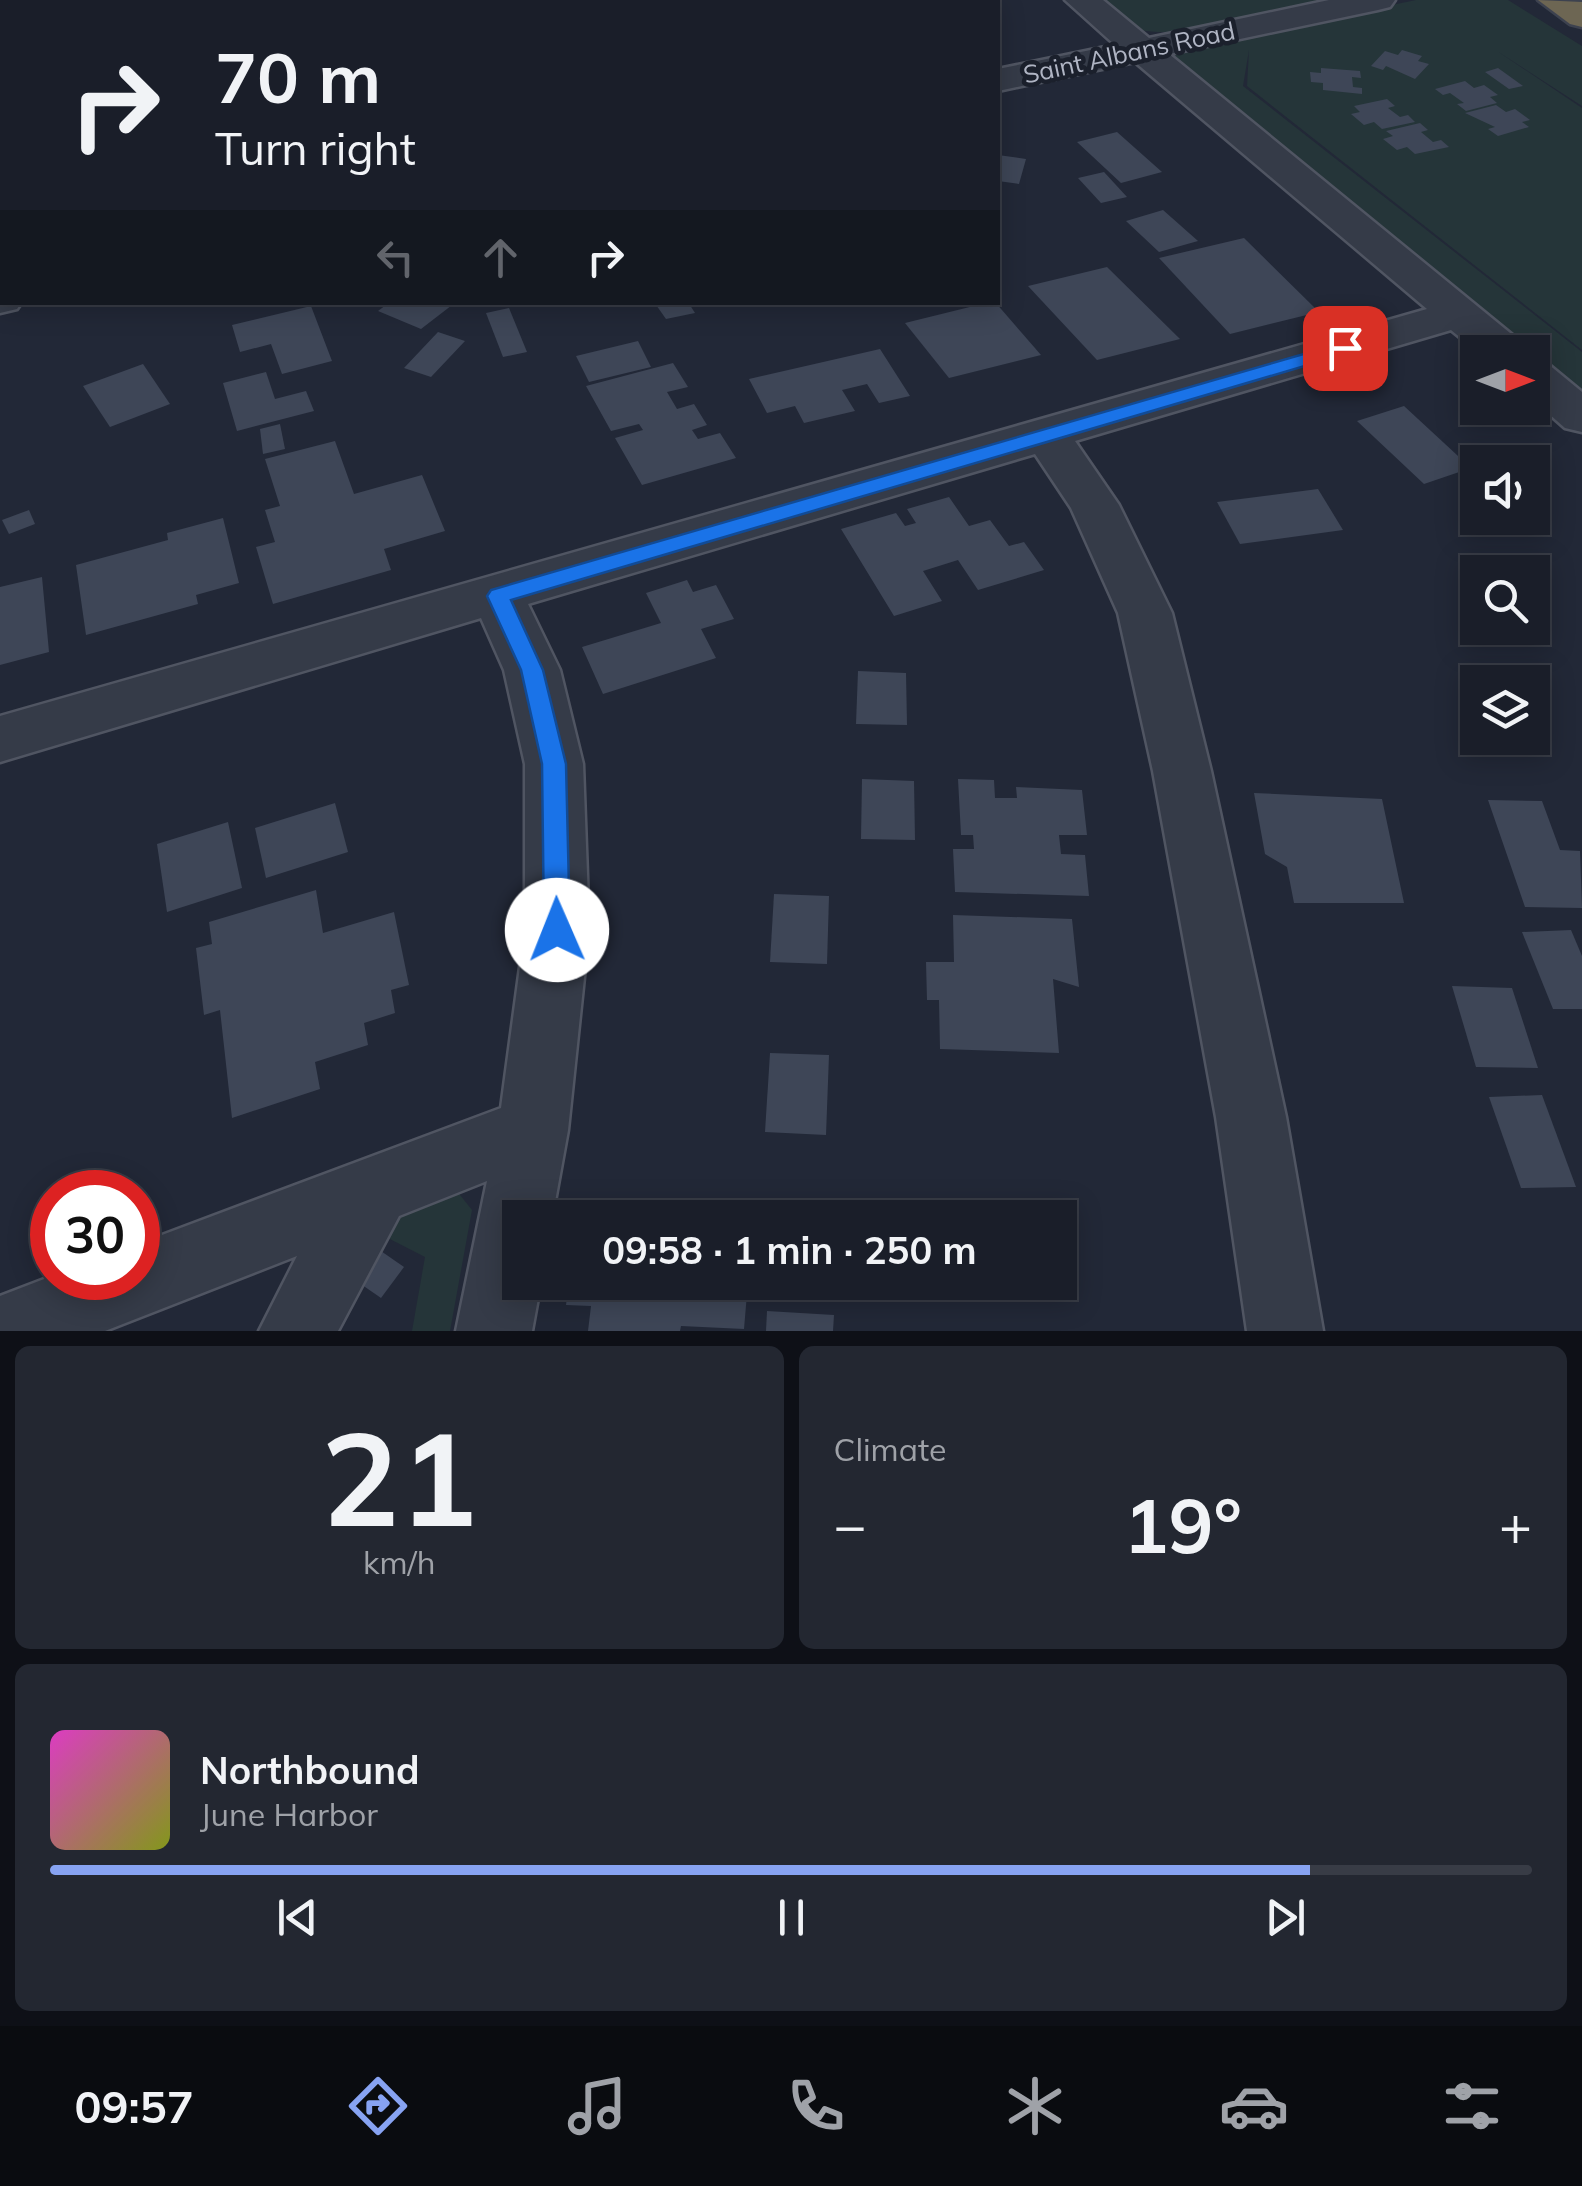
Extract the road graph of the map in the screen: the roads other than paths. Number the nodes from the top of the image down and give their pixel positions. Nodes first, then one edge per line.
1 (1082, 0) edge
2 (1378, 0) edge
3 (1555, 0) edge
4 (1582, 16) edge
5 (1141, 49) junction
6 (1000, 80) edge
7 (1457, 314) junction
8 (1484, 335) edge
9 (1550, 389) edge
10 (1582, 417) edge
11 (1047, 436) junction
12 (498, 596) junction
13 (0, 739) edge
14 (533, 1130) junction
15 (373, 1192) junction
16 (7, 1331) edge
17 (297, 1331) edge
18 (494, 1331) edge
19 (1285, 1331) edge

1 - 5 street
2 - 5 street, Saint Albans Road
3 - 4 highway
5 - 6 street, Saint Albans Road
5 - 7 street
7 - 8 street
7 - 11 street
9 - 10 street
11 - 12 street
11 - 19 street
12 - 13 street
12 - 14 street
14 - 15 street
14 - 18 street
15 - 16 street
15 - 17 street

